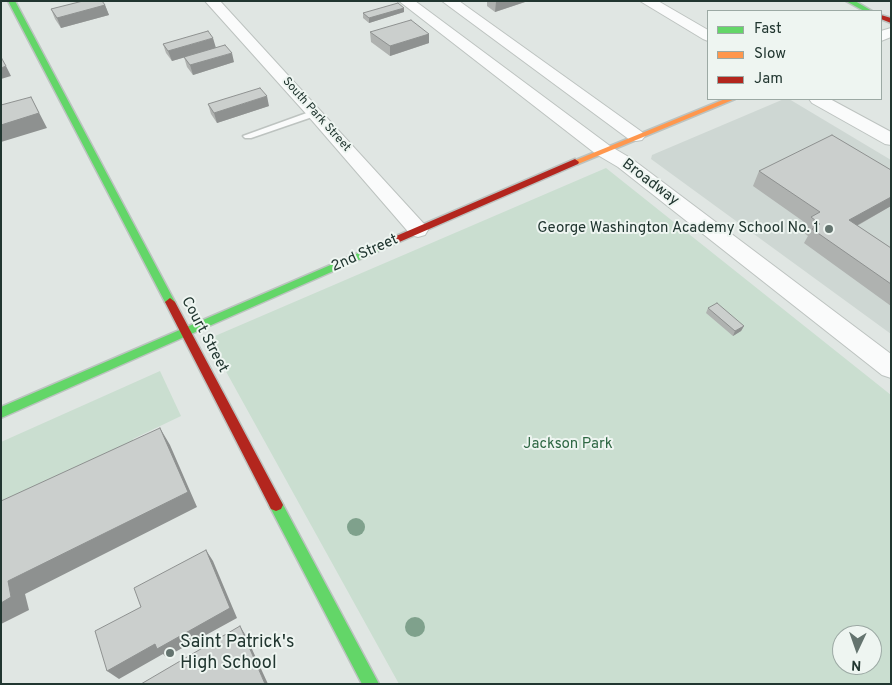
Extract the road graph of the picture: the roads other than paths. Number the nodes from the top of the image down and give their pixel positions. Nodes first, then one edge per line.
1 (11, 1) edge
2 (212, 1) edge
3 (406, 1) edge
4 (449, 1) edge
5 (647, 1) edge
6 (848, 1) edge
7 (868, 10) edge
8 (448, 34) junction
9 (707, 35) edge
10 (498, 38) junction
11 (728, 100) edge
12 (820, 100) edge
13 (315, 112) junction
14 (248, 136) dead end
15 (636, 136) junction
16 (891, 140) edge
17 (603, 150) junction
18 (418, 230) junction
19 (186, 333) junction
20 (891, 368) edge
21 (1, 413) edge
22 (370, 684) edge

1 - 19 street, Court Street
2 - 13 street, South Park Street
3 - 8 street, Broadway
4 - 10 street, Broadway
5 - 9 street
6 - 7 street
8 - 10 street
8 - 17 street, Broadway
10 - 15 street, Broadway
11 - 15 street, 2nd Street
12 - 16 street
13 - 14 lane
13 - 18 street, South Park Street
15 - 17 street, 2nd Street
17 - 18 street, 2nd Street
17 - 20 street, Broadway
18 - 19 street, 2nd Street
19 - 21 street, 2nd Street
19 - 22 street, Court Street

